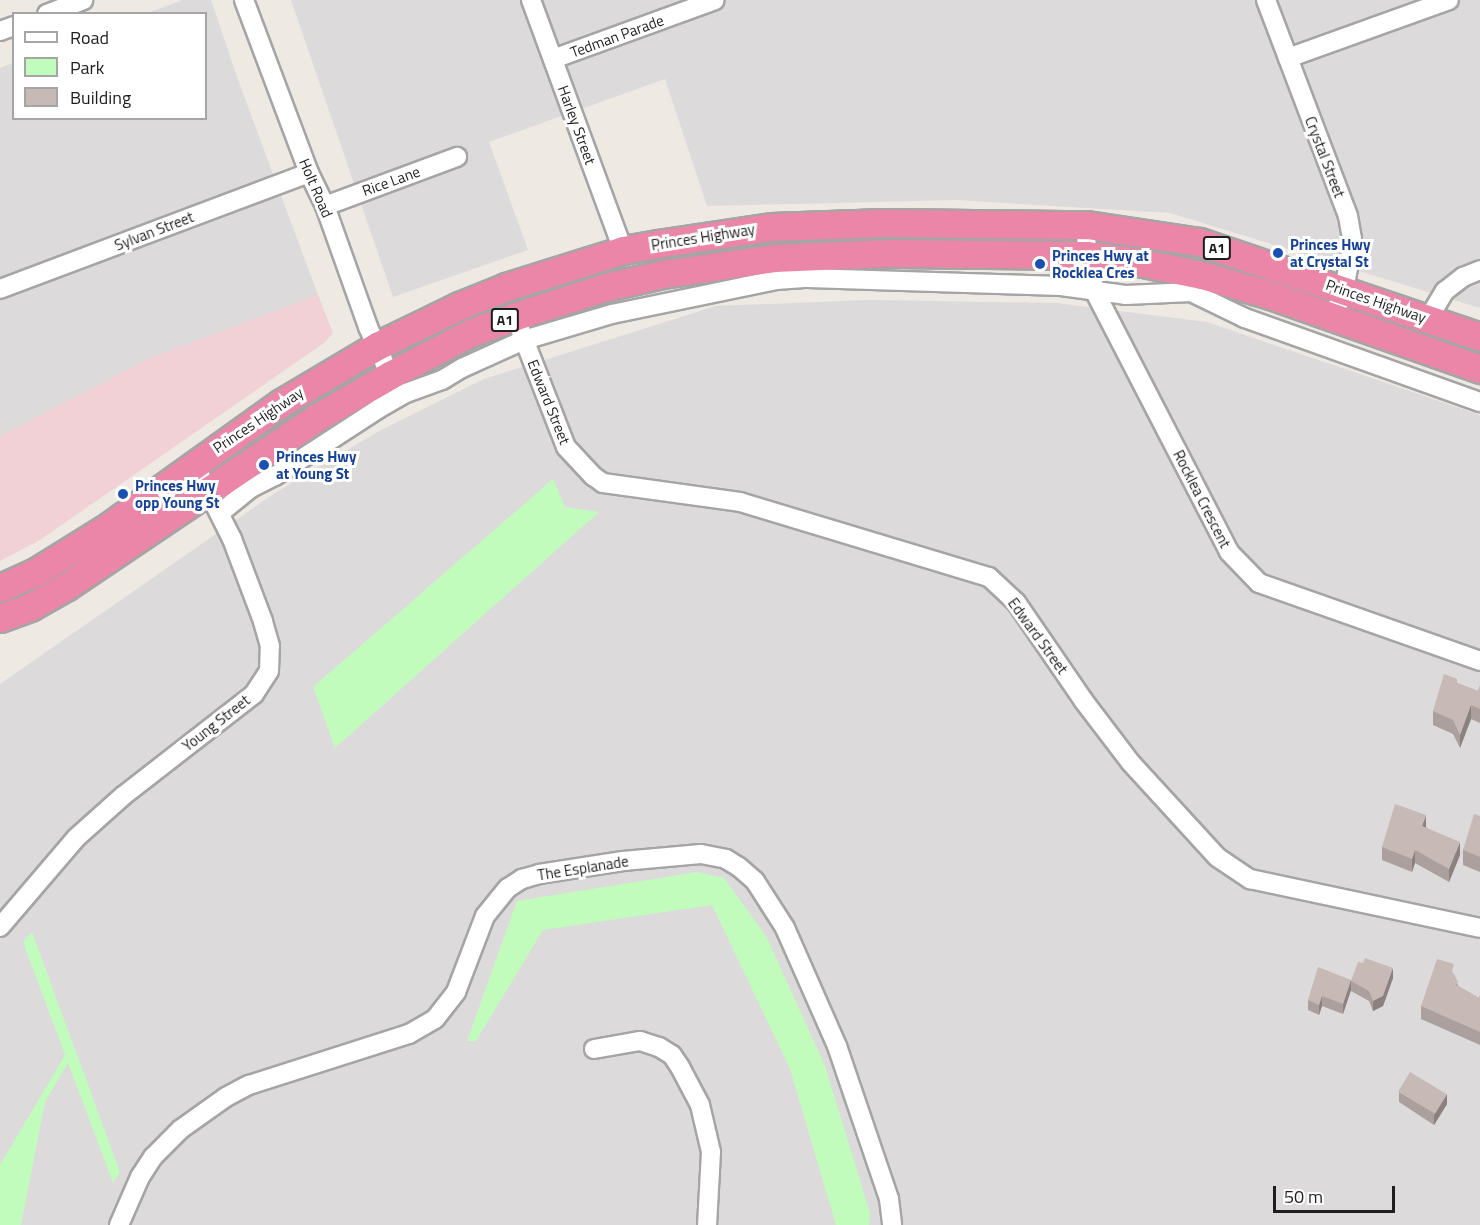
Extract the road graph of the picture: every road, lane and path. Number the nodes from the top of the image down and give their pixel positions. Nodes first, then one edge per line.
1 (83, 0) edge
2 (244, 0) edge
3 (531, 0) edge
4 (715, 0) edge
5 (1266, 0) edge
6 (1449, 0) edge
7 (52, 12) edge
8 (1288, 58) junction
9 (553, 59) junction
10 (457, 157) dead end
11 (309, 173) junction
12 (325, 206) junction
13 (1087, 225) junction
14 (623, 250) junction
15 (1086, 255) junction
16 (1480, 270) edge
17 (1344, 289) junction
18 (0, 290) edge
19 (1095, 292) junction
20 (1333, 318) junction
21 (1428, 319) junction
22 (520, 328) junction
23 (1480, 337) edge
24 (1404, 343) junction
25 (377, 346) junction
26 (1445, 357) junction
27 (1480, 369) edge
28 (1393, 370) junction
29 (390, 375) junction
30 (1433, 385) junction
31 (1480, 402) edge
32 (194, 462) junction
33 (215, 502) junction
34 (0, 588) edge
35 (0, 618) edge
36 (1480, 662) edge
37 (0, 927) edge
38 (1480, 928) edge
39 (594, 1049) dead end
40 (119, 1225) edge
41 (707, 1225) edge
42 (892, 1225) edge

1 - 7 street
2 - 11 street, Holt Road
3 - 9 street, Harley Street
4 - 9 street, Tedman Parade
5 - 8 street, Crystal Street
6 - 8 street
8 - 17 street, Crystal Street
9 - 14 street, Harley Street
10 - 12 street, Rice Lane
11 - 12 street, Holt Road
11 - 18 street, Sylvan Street
12 - 25 street, Holt Road
13 - 14 highway, Princes Highway / A1
13 - 15 street, Rocklea Crescent
13 - 17 highway, Princes Highway / A1
14 - 25 highway, Princes Highway / A1
15 - 19 street, Rocklea Crescent
15 - 20 highway, Princes Highway / A1
15 - 22 highway, Princes Highway / A1
16 - 21 street
17 - 20 street, Crystal Street
17 - 21 highway, Princes Highway / A1
19 - 22 street, Princes Highway
19 - 28 street, Princes Highway
19 - 36 street, Rocklea Crescent
20 - 24 highway, Princes Highway / A1
21 - 23 highway, Princes Highway / A1
22 - 29 highway, Princes Highway / A1
22 - 33 street, Princes Highway
22 - 38 street, Edward Street
24 - 26 highway, Princes Highway / A1
24 - 28 street
25 - 29 street, Holt Road
25 - 32 highway, Princes Highway / A1
26 - 27 highway, Princes Highway / A1
26 - 30 street
28 - 30 street, Princes Highway
29 - 33 highway, Princes Highway / A1
30 - 31 street, Princes Highway
32 - 33 street, Young Street
32 - 34 highway, Princes Highway / A1
33 - 35 highway, Princes Highway / A1
33 - 37 street, Young Street
39 - 41 street
40 - 42 street, The Esplanade

